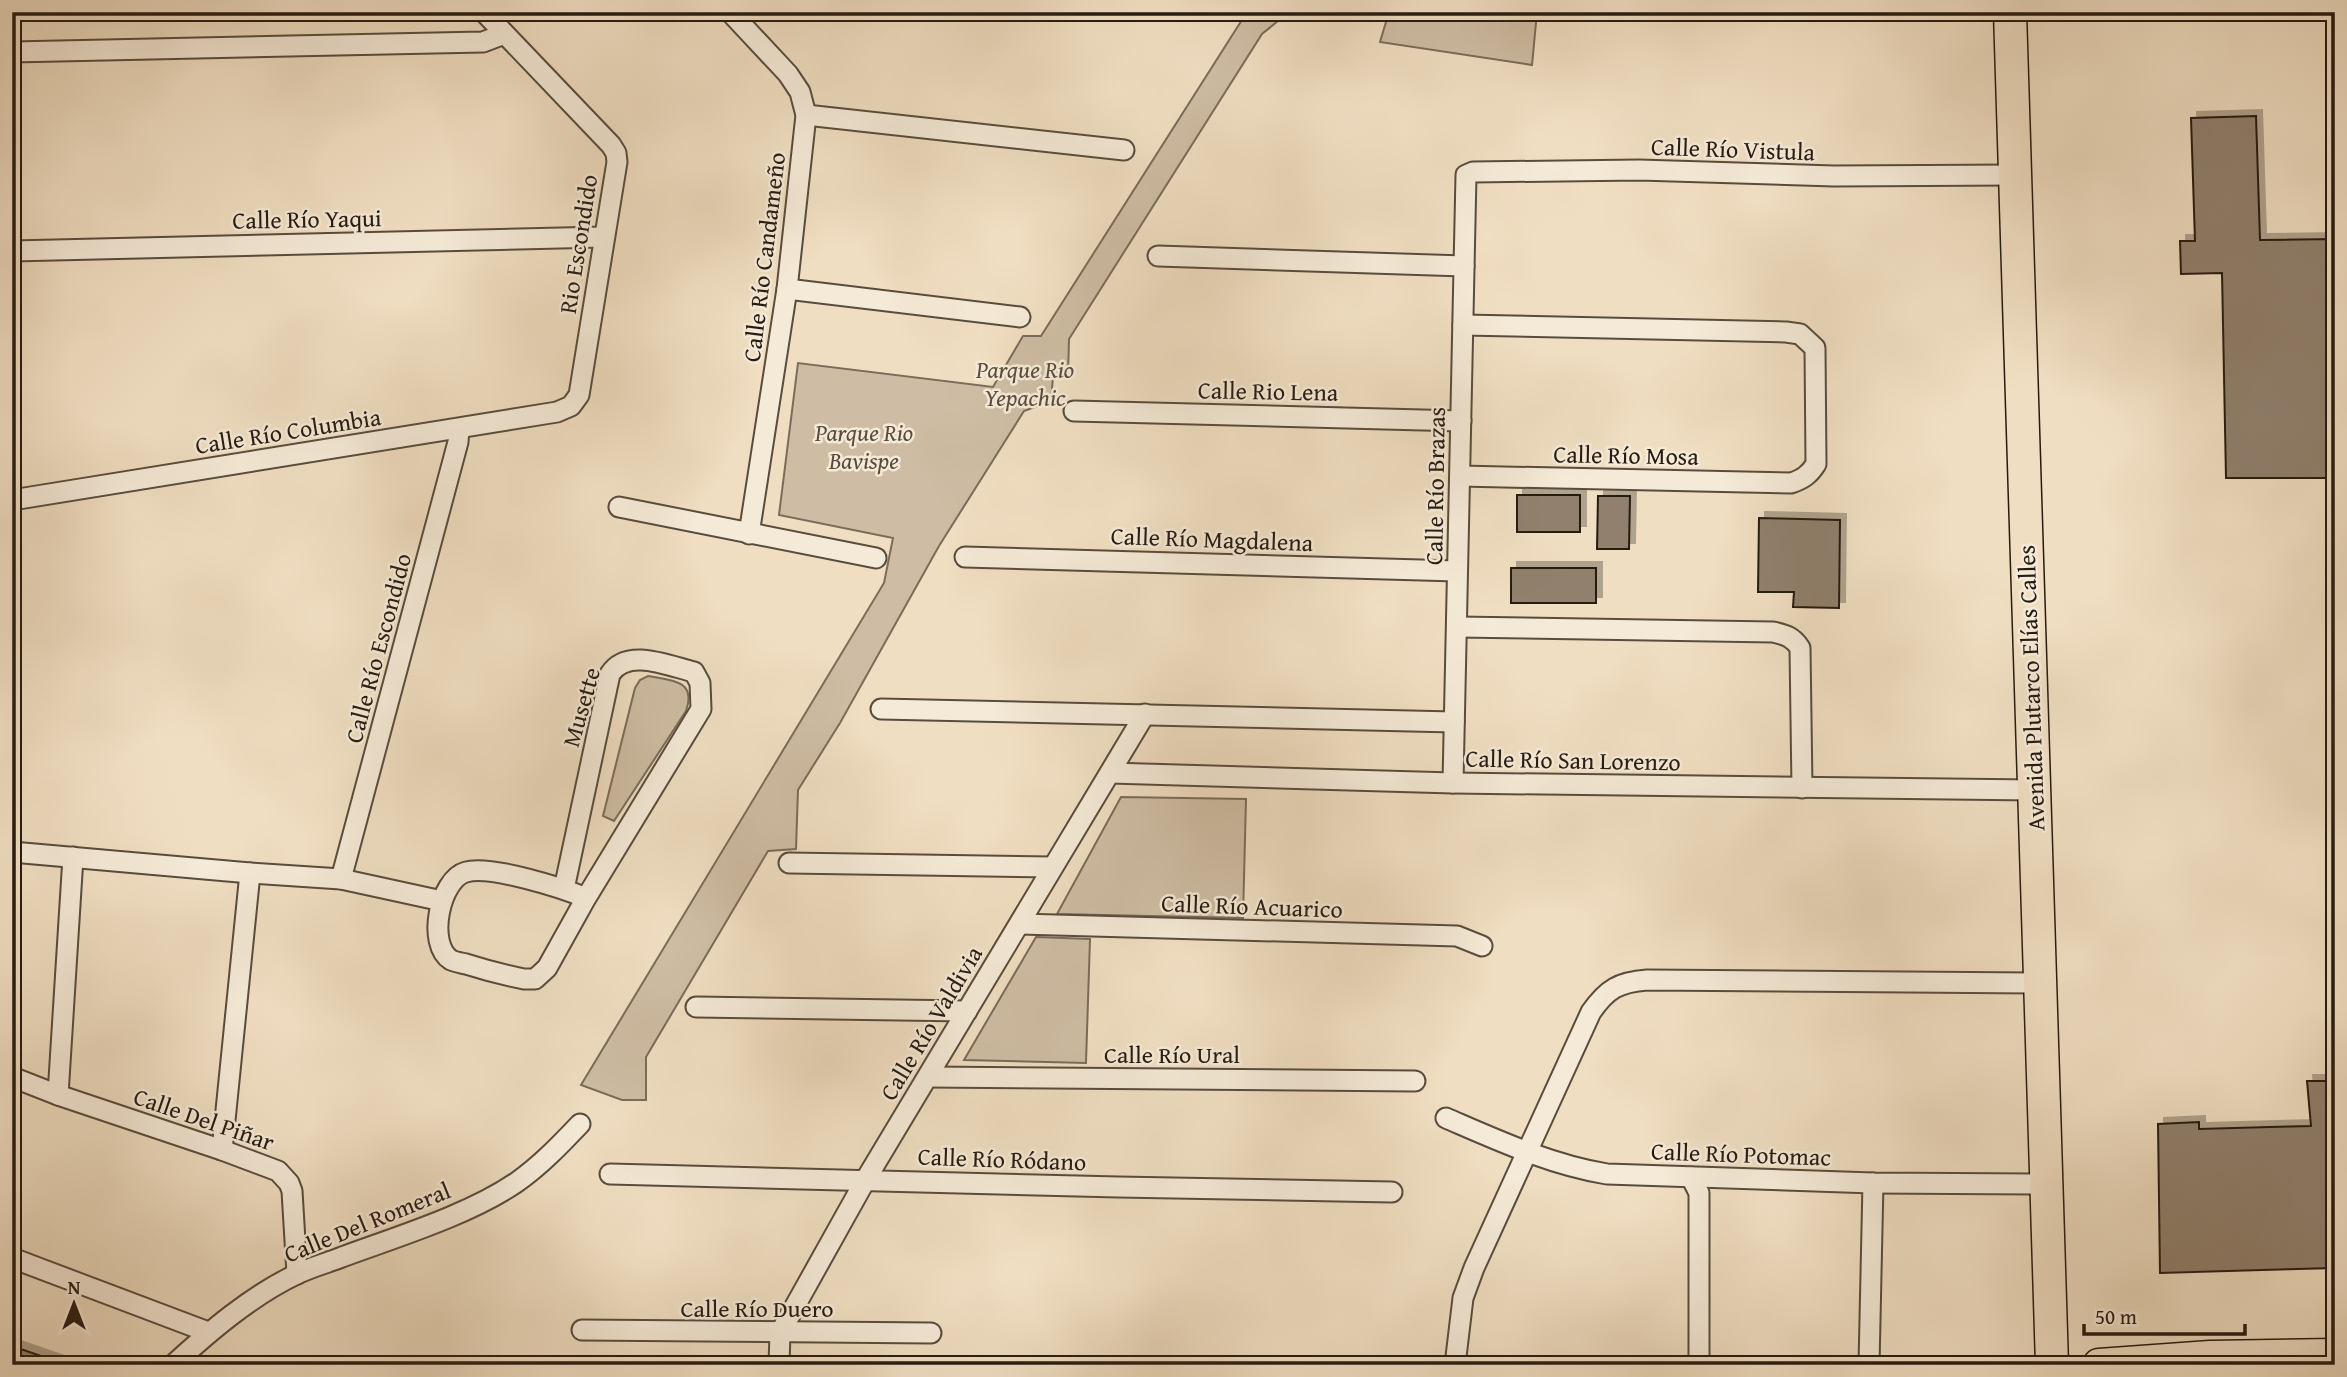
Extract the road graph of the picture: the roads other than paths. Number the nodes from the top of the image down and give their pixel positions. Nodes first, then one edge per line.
1 (484, 12) edge
2 (730, 12) edge
3 (2010, 12) edge
4 (504, 34) junction
5 (12, 52) edge
6 (806, 115) junction
7 (1124, 150) dead end
8 (2015, 175) junction
9 (1466, 191) joint
10 (603, 237) junction
11 (12, 251) edge
12 (1158, 256) dead end
13 (1464, 266) junction
14 (787, 289) junction
15 (1020, 317) dead end
16 (1463, 325) junction
17 (571, 406) joint
18 (1074, 411) dead end
19 (1461, 421) junction
20 (459, 429) junction
21 (1460, 476) junction
22 (12, 500) edge
23 (619, 507) dead end
24 (749, 534) junction
25 (965, 557) dead end
26 (876, 558) dead end
27 (1457, 571) junction
28 (1457, 627) junction
29 (880, 709) dead end
30 (1145, 714) junction
31 (1454, 722) junction
32 (1110, 773) junction
33 (1453, 783) junction
34 (1802, 788) junction
35 (2034, 790) junction
36 (12, 852) edge
37 (73, 857) junction
38 (789, 863) dead end
39 (1052, 867) junction
40 (250, 873) junction
41 (341, 879) junction
42 (564, 889) junction
43 (586, 898) junction
44 (442, 901) junction
45 (1020, 924) junction
46 (1482, 946) dead end
47 (2040, 983) junction
48 (696, 1007) dead end
49 (967, 1011) junction
50 (12, 1077) edge
51 (928, 1077) junction
52 (1415, 1081) dead end
53 (58, 1096) junction
54 (1446, 1118) dead end
55 (580, 1124) dead end
56 (222, 1150) junction
57 (1528, 1151) junction
58 (610, 1174) dead end
59 (1691, 1177) junction
60 (866, 1179) junction
61 (1873, 1183) junction
62 (2045, 1184) junction
63 (1392, 1192) dead end
64 (12, 1258) edge
65 (297, 1274) junction
66 (582, 1330) dead end
67 (208, 1332) junction
68 (780, 1333) junction
69 (931, 1333) dead end
70 (2335, 1355) edge
71 (173, 1365) edge
72 (779, 1365) edge
73 (1455, 1365) edge
74 (1699, 1365) edge
75 (1869, 1365) edge
76 (2052, 1365) edge
77 (2099, 1365) edge

1 - 4 street, Rio Escondido
2 - 6 street, Calle Río Candameño
3 - 8 main road, Avenida Plutarco Elías Calles
4 - 5 street
4 - 10 street, Rio Escondido
6 - 7 street
6 - 14 street, Calle Río Candameño
8 - 9 street, Calle Río Vistula
8 - 35 main road, Avenida Plutarco Elías Calles
9 - 13 street, Calle Río Brazas
10 - 11 street, Calle Río Yaqui
10 - 17 street, Rio Escondido
12 - 13 street
13 - 16 street, Calle Río Brazas
14 - 15 street
14 - 24 street, Calle Río Candameño
16 - 19 street, Calle Río Brazas
16 - 21 street, Calle Río Mosa
17 - 20 street, Calle Río Columbia
18 - 19 street, Calle Rio Lena
19 - 21 street, Calle Río Brazas
20 - 22 street, Calle Río Columbia
20 - 41 street, Calle Río Escondido
21 - 27 street, Calle Río Brazas
23 - 24 street
24 - 26 street
25 - 27 street, Calle Río Magdalena
27 - 28 street, Calle Río Brazas
28 - 31 street, Calle Río Brazas
28 - 34 street
29 - 30 street, Calle Río San Lorenzo
30 - 31 street, Calle Río San Lorenzo
30 - 32 street, Calle Río Valdivia
31 - 33 street, Calle Río Brazas
32 - 33 street, Calle Río San Lorenzo
32 - 39 street, Calle Río Valdivia
33 - 34 street, Calle Río San Lorenzo
34 - 35 street, Calle Río San Lorenzo
35 - 47 main road, Avenida Plutarco Elías Calles
36 - 37 street
37 - 40 street
37 - 53 street
38 - 39 street
39 - 45 street, Calle Río Valdivia
40 - 41 street
40 - 56 street
41 - 44 street
42 - 43 street, Musette
42 - 43 street, Musette
42 - 44 street, Musette
43 - 44 street, Musette
45 - 46 street, Calle Río Acuarico
45 - 49 street, Calle Río Valdivia
47 - 57 street
47 - 62 main road, Avenida Plutarco Elías Calles
48 - 49 street
49 - 51 street, Calle Río Valdivia
50 - 53 street, Calle Del Piñar
51 - 52 street, Calle Río Ural
51 - 60 street, Calle Río Valdivia
53 - 56 street, Calle Del Piñar
54 - 57 street, Calle Río Potomac
55 - 65 street, Calle Del Romeral
56 - 65 street, Calle Del Piñar
57 - 59 street, Calle Río Potomac
57 - 73 street
58 - 60 street, Calle Río Ródano
59 - 61 street, Calle Río Potomac
59 - 74 street
60 - 63 street, Calle Río Ródano
60 - 68 street, Calle Río Valdivia
61 - 62 street, Calle Río Potomac
61 - 75 street
62 - 76 main road, Avenida Plutarco Elías Calles
64 - 67 street
65 - 67 street, Calle Del Romeral
66 - 68 street, Calle Río Duero
67 - 71 street, Calle Del Romeral
68 - 69 street, Calle Río Duero
68 - 72 street, Calle Río Valdivia
70 - 77 main road

